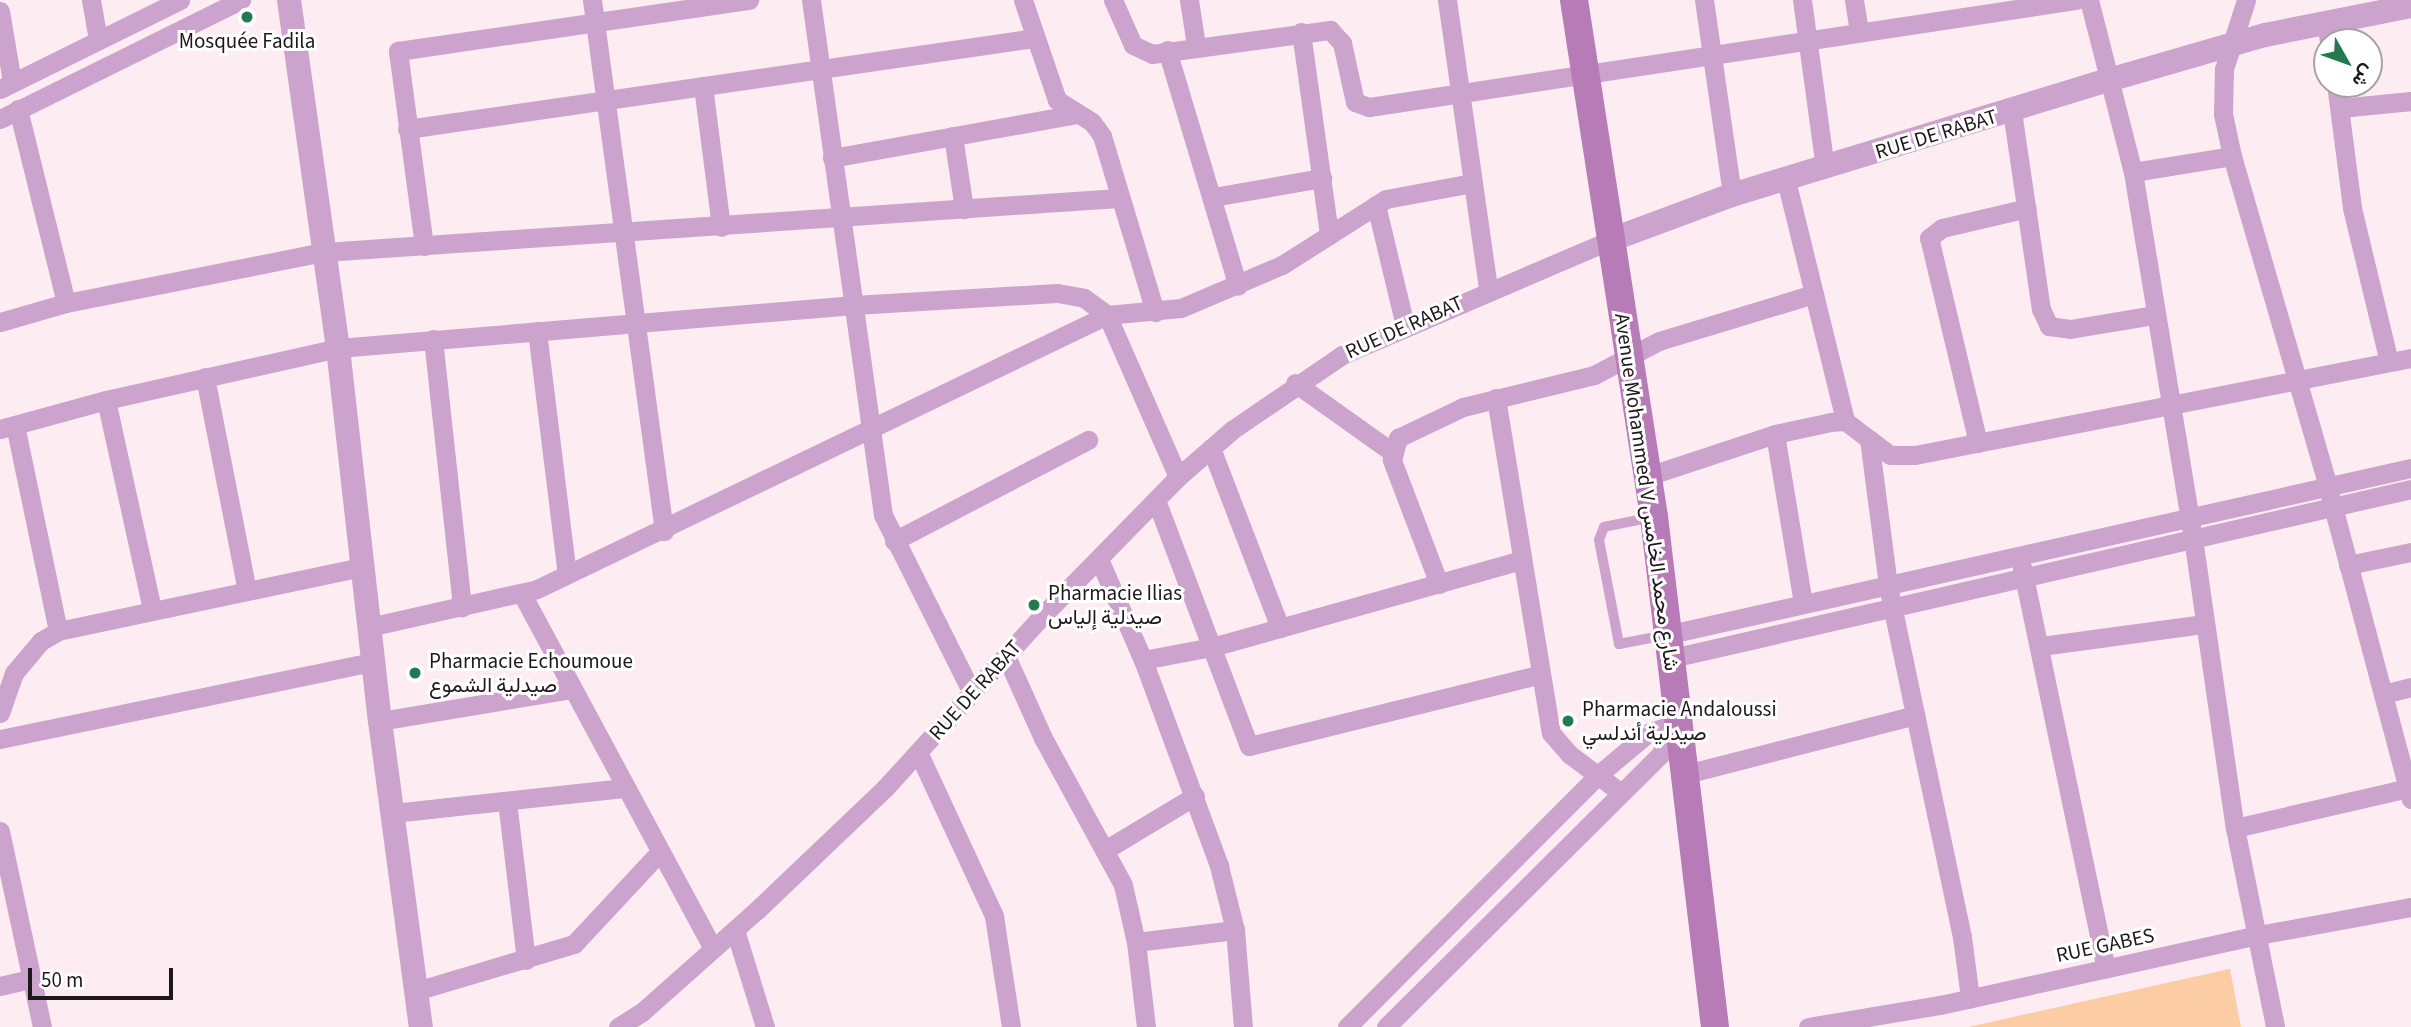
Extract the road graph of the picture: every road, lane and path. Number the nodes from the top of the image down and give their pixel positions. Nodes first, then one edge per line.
1 (91, 0) edge
2 (180, 0) edge
3 (241, 0) edge
4 (289, 0) edge
5 (592, 0) edge
6 (749, 0) edge
7 (811, 0) edge
8 (1023, 0) edge
9 (1113, 0) edge
10 (1189, 0) edge
11 (1447, 0) edge
12 (1573, 0) edge
13 (1704, 0) edge
14 (1802, 0) edge
15 (1854, 0) edge
16 (2076, 0) edge
17 (2089, 0) edge
18 (2246, 0) edge
19 (2411, 6) edge
20 (1950, 9) edge
21 (0, 11) edge
22 (595, 22) junction
23 (2341, 28) edge
24 (1301, 32) junction
25 (1859, 32) junction
26 (2313, 34) edge
27 (1035, 38) junction
28 (98, 39) junction
29 (1808, 40) junction
30 (1196, 45) junction
31 (2230, 45) junction
32 (1167, 50) junction
33 (1712, 54) junction
34 (822, 72) junction
35 (1584, 73) junction
36 (2109, 80) junction
37 (6, 85) edge
38 (703, 86) junction
39 (1461, 92) junction
40 (2338, 98) edge
41 (2411, 101) edge
42 (607, 102) junction
43 (2340, 108) junction
44 (18, 109) junction
45 (2012, 111) junction
46 (1076, 114) junction
47 (0, 119) edge
48 (407, 129) junction
49 (953, 136) junction
50 (2232, 156) junction
51 (832, 158) junction
52 (1825, 168) junction
53 (2133, 172) junction
54 (1322, 178) junction
55 (1786, 180) junction
56 (1472, 183) junction
57 (1732, 195) junction
58 (1213, 197) junction
59 (1118, 198) junction
60 (1376, 205) junction
61 (2027, 208) junction
62 (964, 209) junction
63 (841, 218) junction
64 (721, 227) junction
65 (627, 234) junction
66 (1329, 235) junction
67 (1608, 241) junction
68 (424, 246) junction
69 (324, 252) junction
70 (1238, 286) junction
71 (1488, 289) junction
72 (1814, 294) junction
73 (66, 303) junction
74 (854, 305) junction
75 (1155, 312) junction
76 (1107, 315) junction
77 (2155, 315) junction
78 (0, 322) edge
79 (638, 324) junction
80 (1405, 326) junction
81 (537, 331) junction
82 (433, 339) junction
83 (338, 348) junction
84 (1629, 355) junction
85 (2411, 358) edge
86 (2389, 362) junction
87 (205, 377) junction
88 (2295, 382) junction
89 (1295, 383) junction
90 (1496, 398) junction
91 (106, 400) junction
92 (2169, 403) junction
93 (1844, 422) junction
94 (8, 427) edge
95 (872, 429) junction
96 (1775, 434) junction
97 (1869, 439) junction
98 (1088, 440) dead end
99 (1978, 443) junction
100 (1211, 448) junction
101 (1392, 452) junction
102 (2411, 468) edge
103 (1648, 476) junction
104 (1178, 477) junction
105 (2327, 484) junction
106 (2411, 489) edge
107 (1156, 500) junction
108 (2332, 504) junction
109 (1654, 517) junction
110 (2189, 517) junction
111 (664, 531) junction
112 (2193, 538) junction
113 (894, 541) junction
114 (2411, 552) edge
115 (1099, 559) junction
116 (2020, 559) junction
117 (1522, 560) junction
118 (2348, 565) junction
119 (362, 567) junction
120 (567, 574) junction
121 (2025, 579) junction
122 (1439, 584) junction
123 (1888, 586) junction
124 (247, 591) junction
125 (522, 594) junction
126 (1803, 604) junction
127 (462, 607) junction
128 (152, 609) junction
129 (1892, 609) junction
130 (2203, 624) junction
131 (369, 627) junction
132 (1280, 628) junction
133 (58, 631) junction
134 (1671, 646) junction
135 (2042, 646) junction
136 (1212, 647) junction
137 (1006, 656) junction
138 (1143, 660) junction
139 (373, 662) junction
140 (7, 674) edge
141 (1538, 675) junction
142 (2411, 687) edge
143 (572, 689) junction
144 (972, 693) junction
145 (2384, 694) junction
146 (0, 713) edge
147 (1916, 715) junction
148 (380, 721) junction
149 (1680, 722) junction
150 (0, 739) edge
151 (918, 752) junction
152 (1686, 774) junction
153 (1598, 775) junction
154 (624, 788) junction
155 (1620, 792) junction
156 (2410, 793) edge
157 (1195, 796) junction
158 (507, 801) junction
159 (393, 813) junction
160 (2235, 828) junction
161 (0, 831) edge
162 (1105, 850) junction
163 (658, 854) junction
164 (2411, 907) edge
165 (735, 930) junction
166 (1235, 930) junction
167 (2253, 936) junction
168 (1136, 943) junction
169 (713, 949) junction
170 (526, 960) junction
171 (2106, 968) junction
172 (32, 979) junction
173 (0, 986) edge
174 (416, 991) junction
175 (1970, 998) junction
176 (42, 1027) edge
177 (421, 1027) edge
178 (618, 1027) edge
179 (765, 1027) edge
180 (1011, 1027) edge
181 (1146, 1027) edge
182 (1243, 1027) edge
183 (1347, 1027) edge
184 (1386, 1027) edge
185 (1715, 1027) edge
186 (1808, 1027) edge
187 (2275, 1027) edge

1 - 28 street
2 - 28 street
3 - 44 street
4 - 69 street
5 - 22 street
6 - 22 street
7 - 34 street
8 - 27 street
9 - 32 street
10 - 30 street
11 - 39 street
12 - 35 main road, Avenue Mohammed V شارع محمد الخامس
13 - 33 street
14 - 29 street
15 - 25 street
16 - 20 street
17 - 36 street
18 - 31 street
19 - 23 street, RUE DE RABAT
20 - 25 street
21 - 37 street
22 - 42 street
22 - 48 street
24 - 30 street
24 - 39 street
24 - 54 street
25 - 29 street
26 - 31 street, RUE DE RABAT
27 - 34 street
27 - 46 street
28 - 37 street
29 - 33 street
29 - 52 street
30 - 32 street
31 - 36 street, RUE DE RABAT
31 - 50 street
32 - 58 street
33 - 35 street
33 - 57 street
34 - 38 street
34 - 51 street
35 - 39 street
35 - 67 main road, Avenue Mohammed V شارع محمد الخامس
36 - 45 street, RUE DE RABAT
36 - 53 street
38 - 42 street
38 - 64 street
39 - 56 street
40 - 43 street
41 - 43 street
42 - 48 street
42 - 65 street
43 - 86 street
44 - 47 street
44 - 73 street
45 - 52 street, RUE DE RABAT
45 - 61 street
46 - 49 street
46 - 59 street
48 - 68 street
49 - 51 street
49 - 62 street
50 - 53 street
50 - 88 street
51 - 63 street
52 - 55 street, RUE DE RABAT
53 - 77 street
54 - 58 street
54 - 66 street
55 - 57 street, RUE DE RABAT
55 - 72 street
56 - 60 street
56 - 71 street
57 - 67 street, RUE DE RABAT
58 - 70 street
59 - 62 street
59 - 75 street
60 - 66 street
60 - 80 street
61 - 77 street
61 - 99 street
62 - 63 street
63 - 64 street
63 - 74 street
64 - 65 street
65 - 68 street
65 - 79 street
66 - 70 street
67 - 71 street, RUE DE RABAT
67 - 84 main road, Avenue Mohammed V شارع محمد الخامس
68 - 69 street
69 - 73 street
69 - 83 street
70 - 75 street
71 - 80 street, RUE DE RABAT
72 - 84 street
72 - 93 street
73 - 78 street
74 - 76 street
74 - 79 street
74 - 95 street
75 - 76 street
76 - 95 street
76 - 104 street
77 - 92 street
79 - 81 street
79 - 111 street
80 - 89 street, RUE DE RABAT
81 - 82 street
81 - 120 street
82 - 83 street
82 - 127 street
83 - 87 street
83 - 119 street
84 - 90 street
84 - 103 main road, Avenue Mohammed V شارع محمد الخامس
85 - 86 street
86 - 88 street
87 - 91 street
87 - 124 street
88 - 92 street
88 - 105 street
89 - 100 street, RUE DE RABAT
89 - 101 street
90 - 101 street
90 - 117 street
91 - 94 street
91 - 128 street
92 - 99 street
92 - 110 street
93 - 96 street
93 - 97 street
94 - 133 street
95 - 111 street
95 - 113 street
96 - 103 street
96 - 126 street
97 - 99 street
97 - 123 street
98 - 113 street
100 - 104 street, RUE DE RABAT
100 - 132 street
101 - 122 street
102 - 105 street
103 - 109 main road, Avenue Mohammed V شارع محمد الخامس
104 - 107 street, RUE DE RABAT
105 - 108 street
105 - 110 street
106 - 108 street
107 - 115 street, RUE DE RABAT
107 - 136 street
108 - 112 street
108 - 118 street
109 - 134 main road, Avenue Mohammed V شارع محمد الخامس
109 - 134 lane
110 - 112 street
110 - 116 street
111 - 120 street
112 - 121 street
112 - 130 street
113 - 144 street
114 - 118 street
115 - 137 street, RUE DE RABAT
115 - 138 street
116 - 121 street
116 - 123 street
117 - 122 street
117 - 141 street
118 - 145 street
119 - 124 street
119 - 131 street
120 - 125 street
121 - 129 street
121 - 135 street
122 - 132 street
123 - 126 street
123 - 129 street
124 - 128 street
125 - 127 street
125 - 143 street
126 - 134 street
127 - 131 street
128 - 133 street
129 - 134 street
129 - 147 street
130 - 135 street
130 - 160 street
131 - 139 street
132 - 136 street
133 - 140 street
134 - 149 main road, Avenue Mohammed V شارع محمد الخامس
135 - 171 street
136 - 138 street
136 - 141 street
137 - 144 street, RUE DE RABAT
137 - 162 street
138 - 157 street
139 - 148 street
139 - 150 street
140 - 146 street
141 - 153 street
142 - 145 street
143 - 148 street
143 - 154 street
144 - 151 street, RUE DE RABAT
145 - 156 street
147 - 152 street
147 - 175 street
148 - 159 street
149 - 152 main road, Avenue Mohammed V شارع محمد الخامس
149 - 153 street
149 - 155 street
151 - 165 street, RUE DE RABAT
151 - 180 street
152 - 185 main road, Avenue Mohammed V شارع محمد الخامس
153 - 155 street
153 - 183 street
154 - 158 street
154 - 163 street
155 - 184 street
156 - 160 street
157 - 162 street
157 - 166 street
158 - 159 street
158 - 170 street
159 - 174 street
160 - 167 street
161 - 172 street
162 - 168 street
163 - 169 street
163 - 170 street
164 - 167 street, RUE GABES
165 - 169 street, RUE DE RABAT
165 - 179 street
166 - 168 street
166 - 182 street
167 - 171 street, RUE GABES
167 - 187 street
168 - 181 street
169 - 178 street, RUE DE RABAT
170 - 174 street
171 - 175 street, RUE GABES
172 - 173 street
172 - 176 street
174 - 177 street
175 - 186 street, RUE GABES

